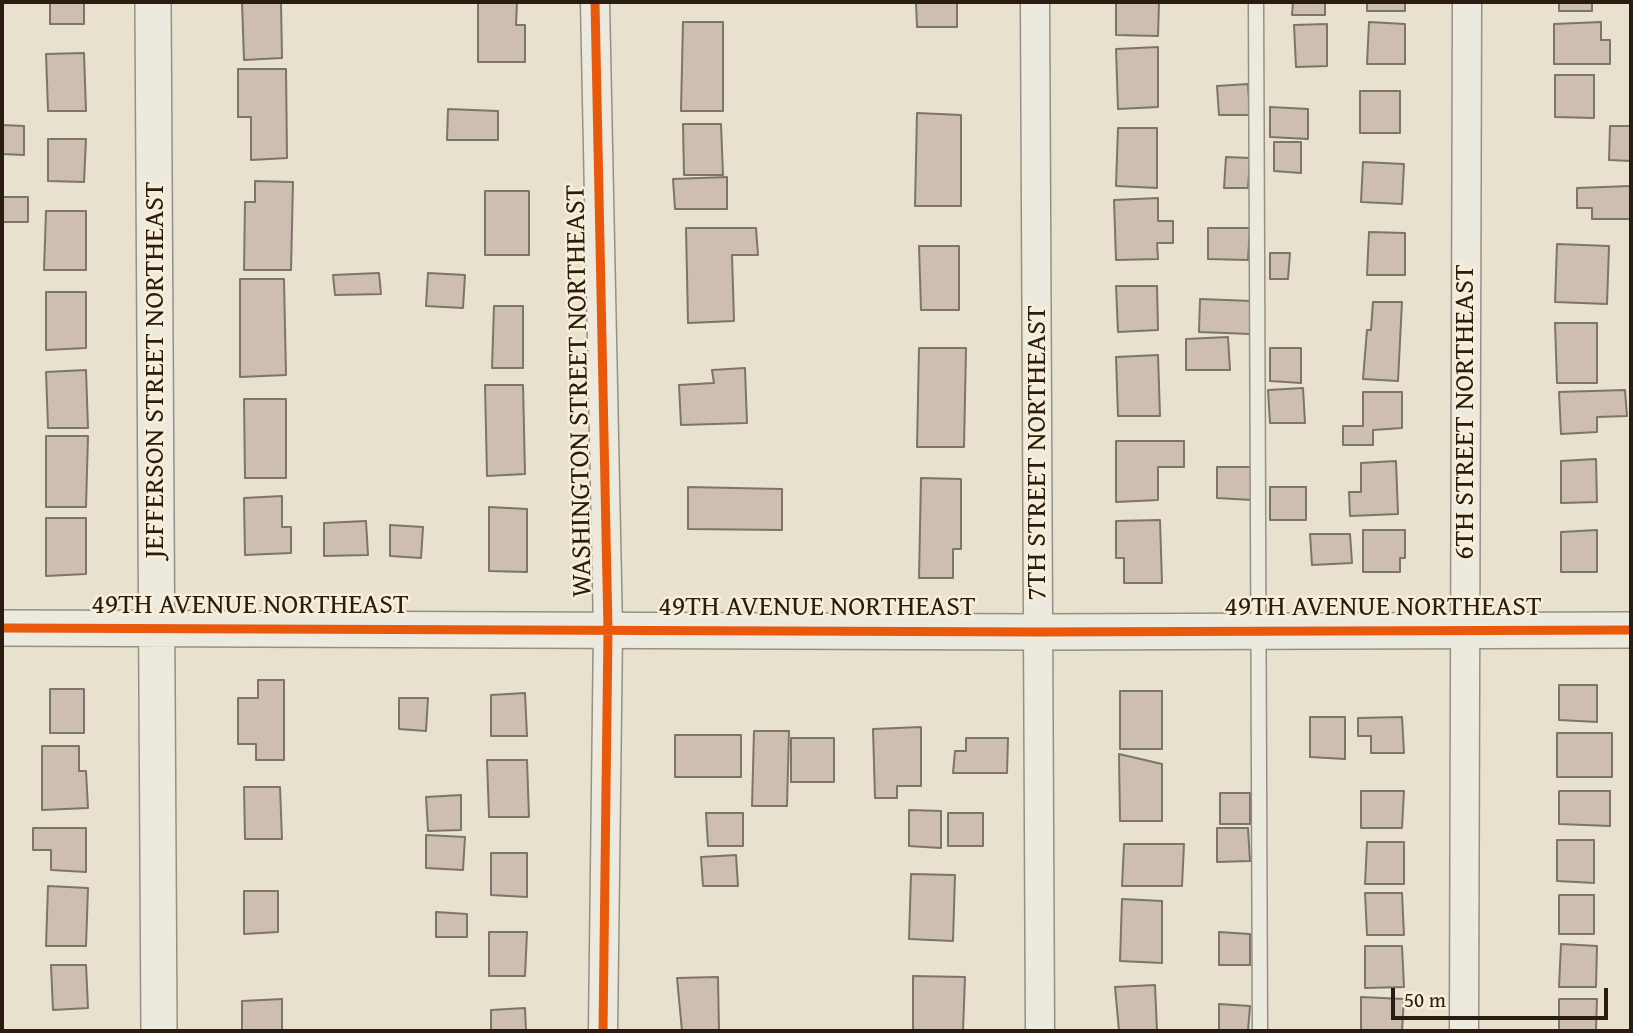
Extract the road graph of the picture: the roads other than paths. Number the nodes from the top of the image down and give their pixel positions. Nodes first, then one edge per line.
1 (153, 2) edge
2 (595, 2) edge
3 (1035, 2) edge
4 (1256, 2) edge
5 (1467, 2) edge
6 (2, 628) edge
7 (157, 629) junction
8 (1631, 629) edge
9 (608, 630) junction
10 (1257, 631) junction
11 (1465, 631) junction
12 (1039, 632) junction
13 (159, 1031) edge
14 (603, 1031) edge
15 (1040, 1031) edge
16 (1260, 1031) edge
17 (1464, 1031) edge

1 - 7 street, JEFFERSON STREET NORTHEAST
2 - 9 street, WASHINGTON STREET NORTHEAST
3 - 12 street, 7TH STREET NORTHEAST
4 - 10 lane
5 - 11 street, 6TH STREET NORTHEAST
6 - 7 street, 49TH AVENUE NORTHEAST
7 - 9 street, 49TH AVENUE NORTHEAST
7 - 13 street, JEFFERSON STREET NORTHEAST
8 - 11 street, 49TH AVENUE NORTHEAST
9 - 12 street, 49TH AVENUE NORTHEAST
9 - 14 street, WASHINGTON STREET NORTHEAST
10 - 11 street, 49TH AVENUE NORTHEAST
10 - 12 street, 49TH AVENUE NORTHEAST
10 - 16 lane
11 - 17 street, 6TH STREET NORTHEAST
12 - 15 street, 7TH STREET NORTHEAST

